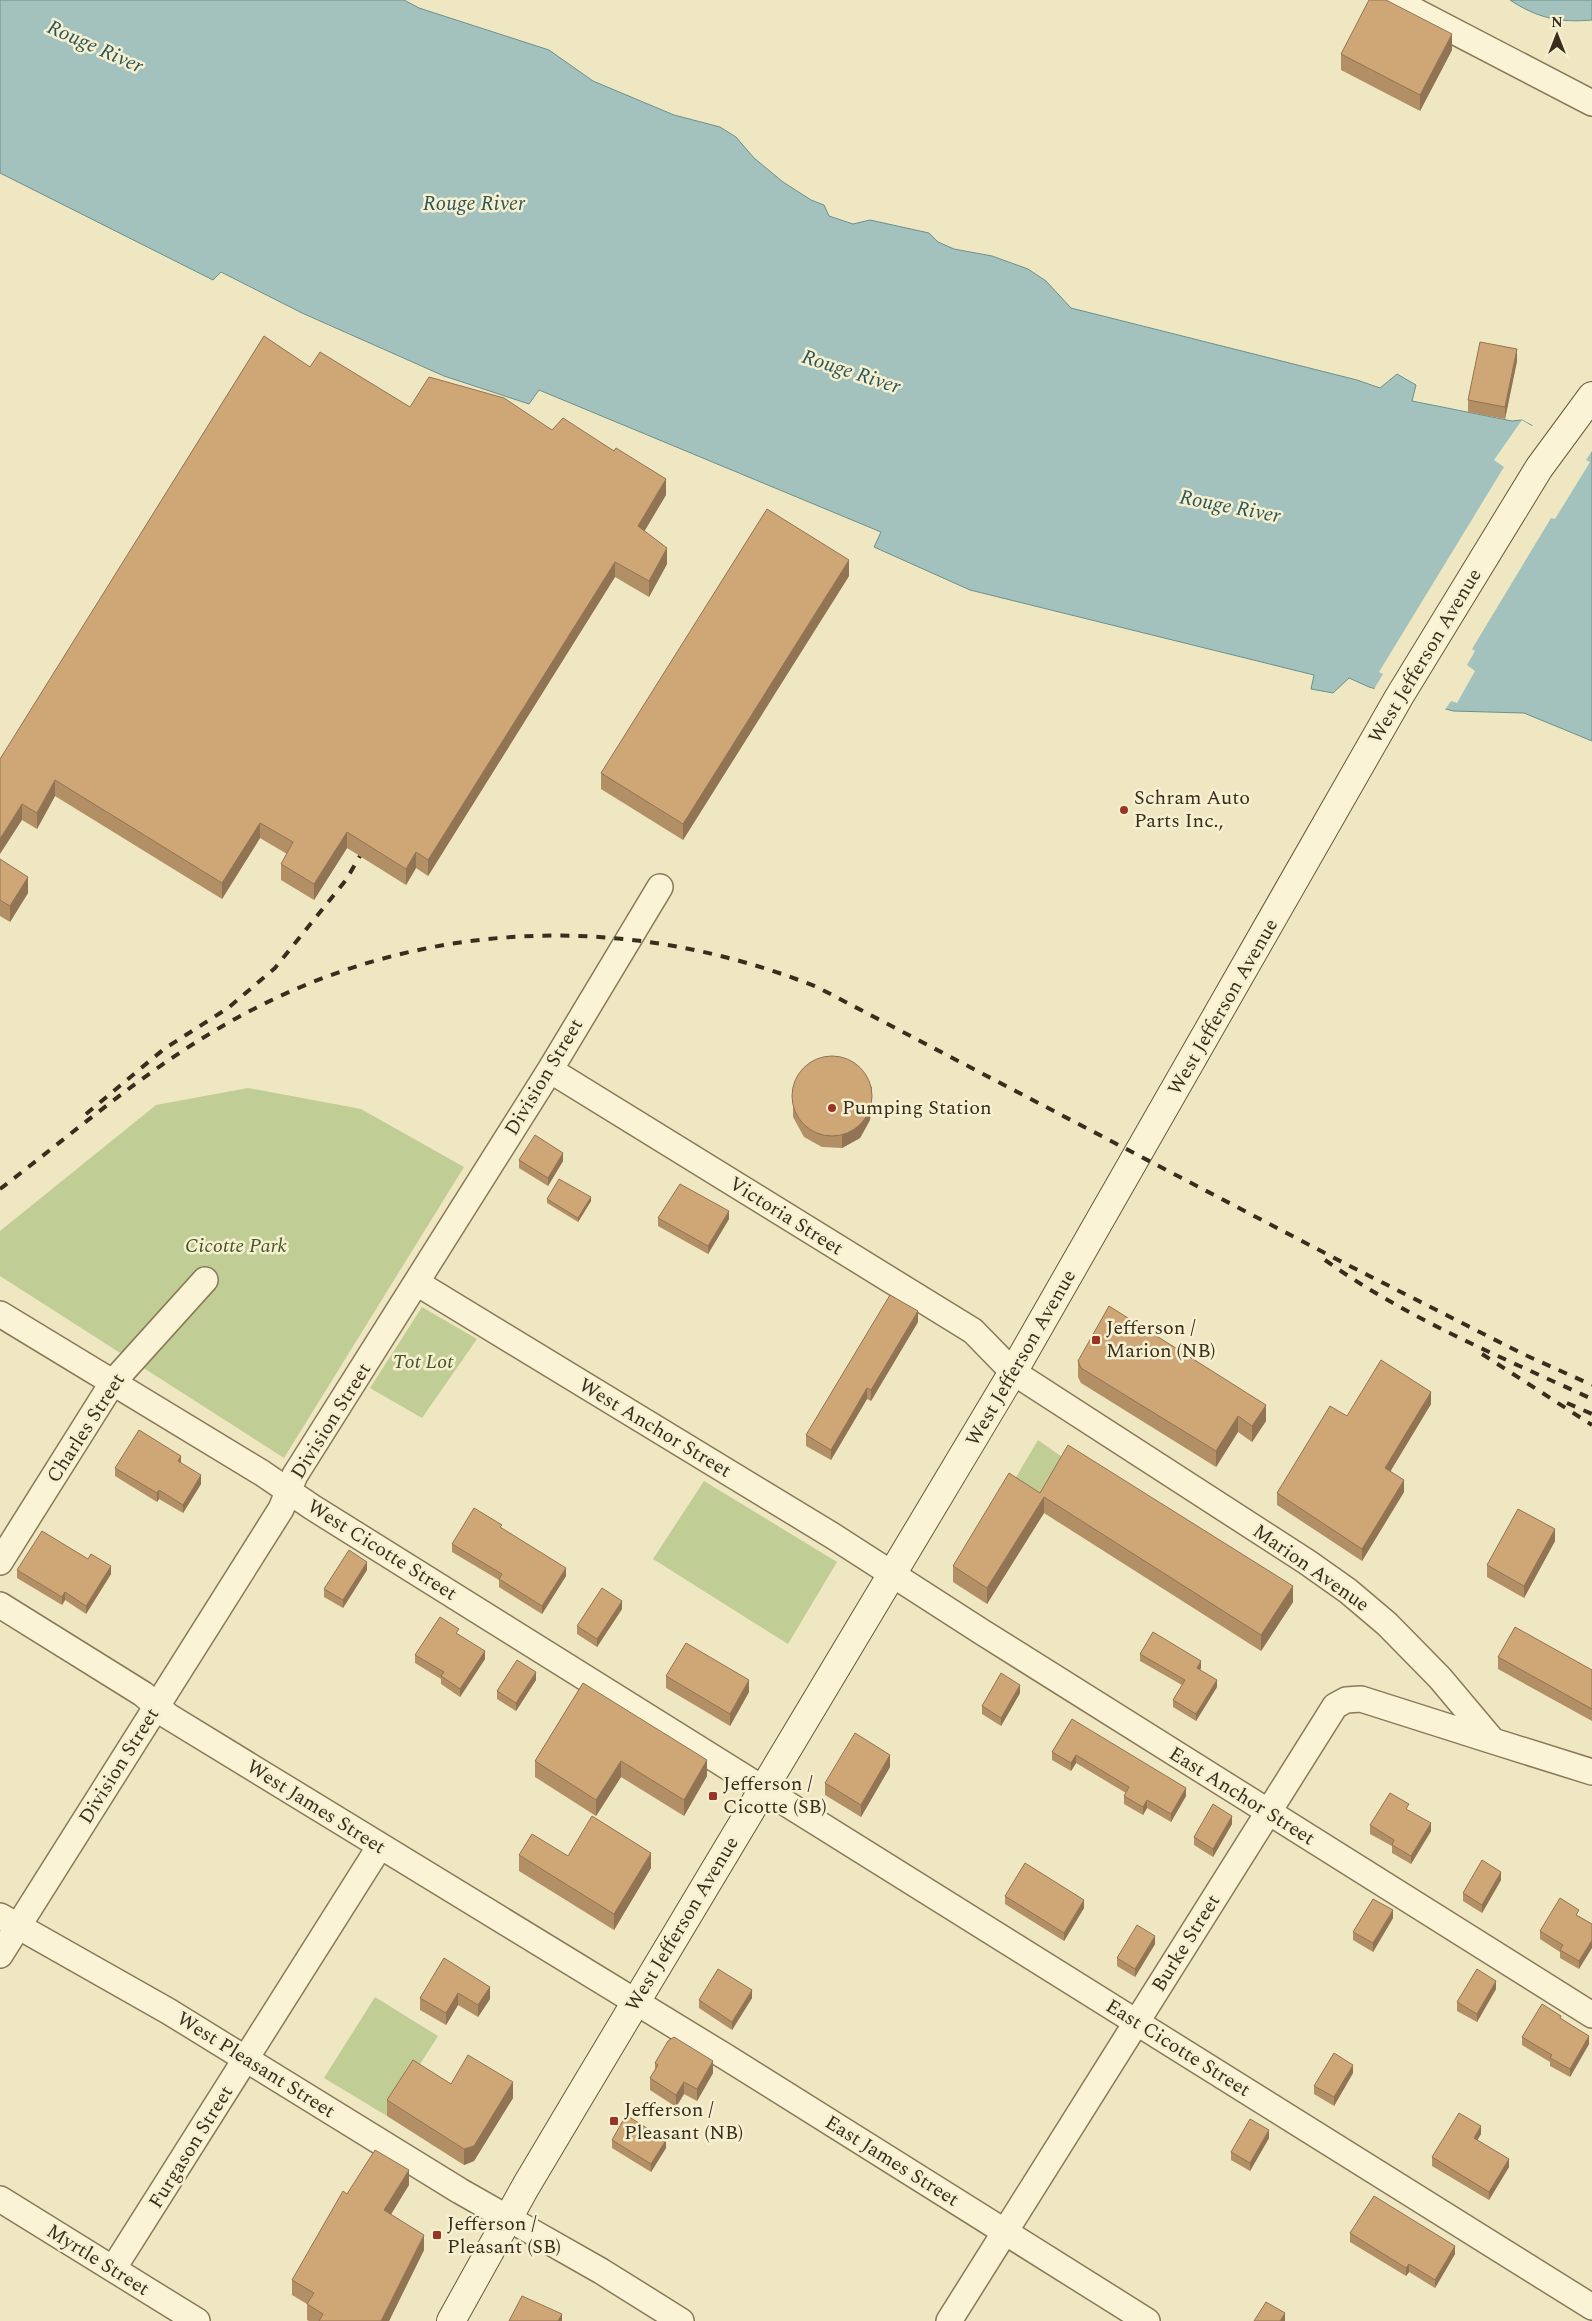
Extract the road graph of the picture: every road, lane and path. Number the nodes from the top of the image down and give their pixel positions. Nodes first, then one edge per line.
1 (1394, 0) edge
2 (1592, 103) edge
3 (1592, 396) edge
4 (660, 887) dead end
5 (550, 1070) junction
6 (205, 1280) dead end
7 (417, 1283) junction
8 (0, 1314) edge
9 (1014, 1372) junction
10 (113, 1382) junction
11 (289, 1491) junction
12 (0, 1562) edge
13 (893, 1575) junction
14 (0, 1606) edge
15 (157, 1705) junction
16 (1493, 1741) junction
17 (1592, 1772) edge
18 (764, 1788) junction
19 (1268, 1812) junction
20 (380, 1846) junction
21 (9, 1922) edge
22 (0, 1955) edge
23 (636, 2002) junction
24 (1592, 2015) edge
25 (1137, 2022) junction
26 (246, 2059) junction
27 (0, 2199) edge
28 (509, 2217) junction
29 (1005, 2232) junction
30 (113, 2269) junction
31 (1592, 2307) edge
32 (197, 2321) edge
33 (451, 2321) edge
34 (681, 2321) edge
35 (949, 2321) edge
36 (1148, 2321) edge

1 - 2 street
3 - 9 main road, West Jefferson Avenue
4 - 5 street, Division Street
5 - 7 street, Division Street
5 - 9 street, Victoria Street
6 - 10 street, Charles Street
7 - 11 street, Division Street
7 - 13 street, West Anchor Street
8 - 10 street, West Cicotte Street
9 - 13 main road, West Jefferson Avenue
9 - 16 street, Marion Avenue
10 - 11 street, West Cicotte Street
10 - 12 street, Charles Street
11 - 15 street, Division Street
11 - 18 street, West Cicotte Street
13 - 18 main road, West Jefferson Avenue
13 - 19 street, East Anchor Street
14 - 15 street, West James Street
15 - 20 street, West James Street
15 - 21 street, Division Street
16 - 17 street
16 - 19 street, Burke Street
18 - 23 main road, West Jefferson Avenue
18 - 25 street, East Cicotte Street
19 - 24 street, East Anchor Street
19 - 25 street, Burke Street
20 - 23 street, West James Street
20 - 26 street, Furgason Street
21 - 22 street, Division Street
21 - 26 street, West Pleasant Street
23 - 28 main road, West Jefferson Avenue
23 - 29 street, East James Street
25 - 29 street, Burke Street
25 - 31 street, East Cicotte Street
26 - 28 street, West Pleasant Street
26 - 30 street, Furgason Street
27 - 30 street, Myrtle Street
28 - 33 main road, West Jefferson Avenue
28 - 34 street, West Pleasant Street
29 - 35 street, Burke Street
29 - 36 street, East James Street
30 - 32 street, Myrtle Street

